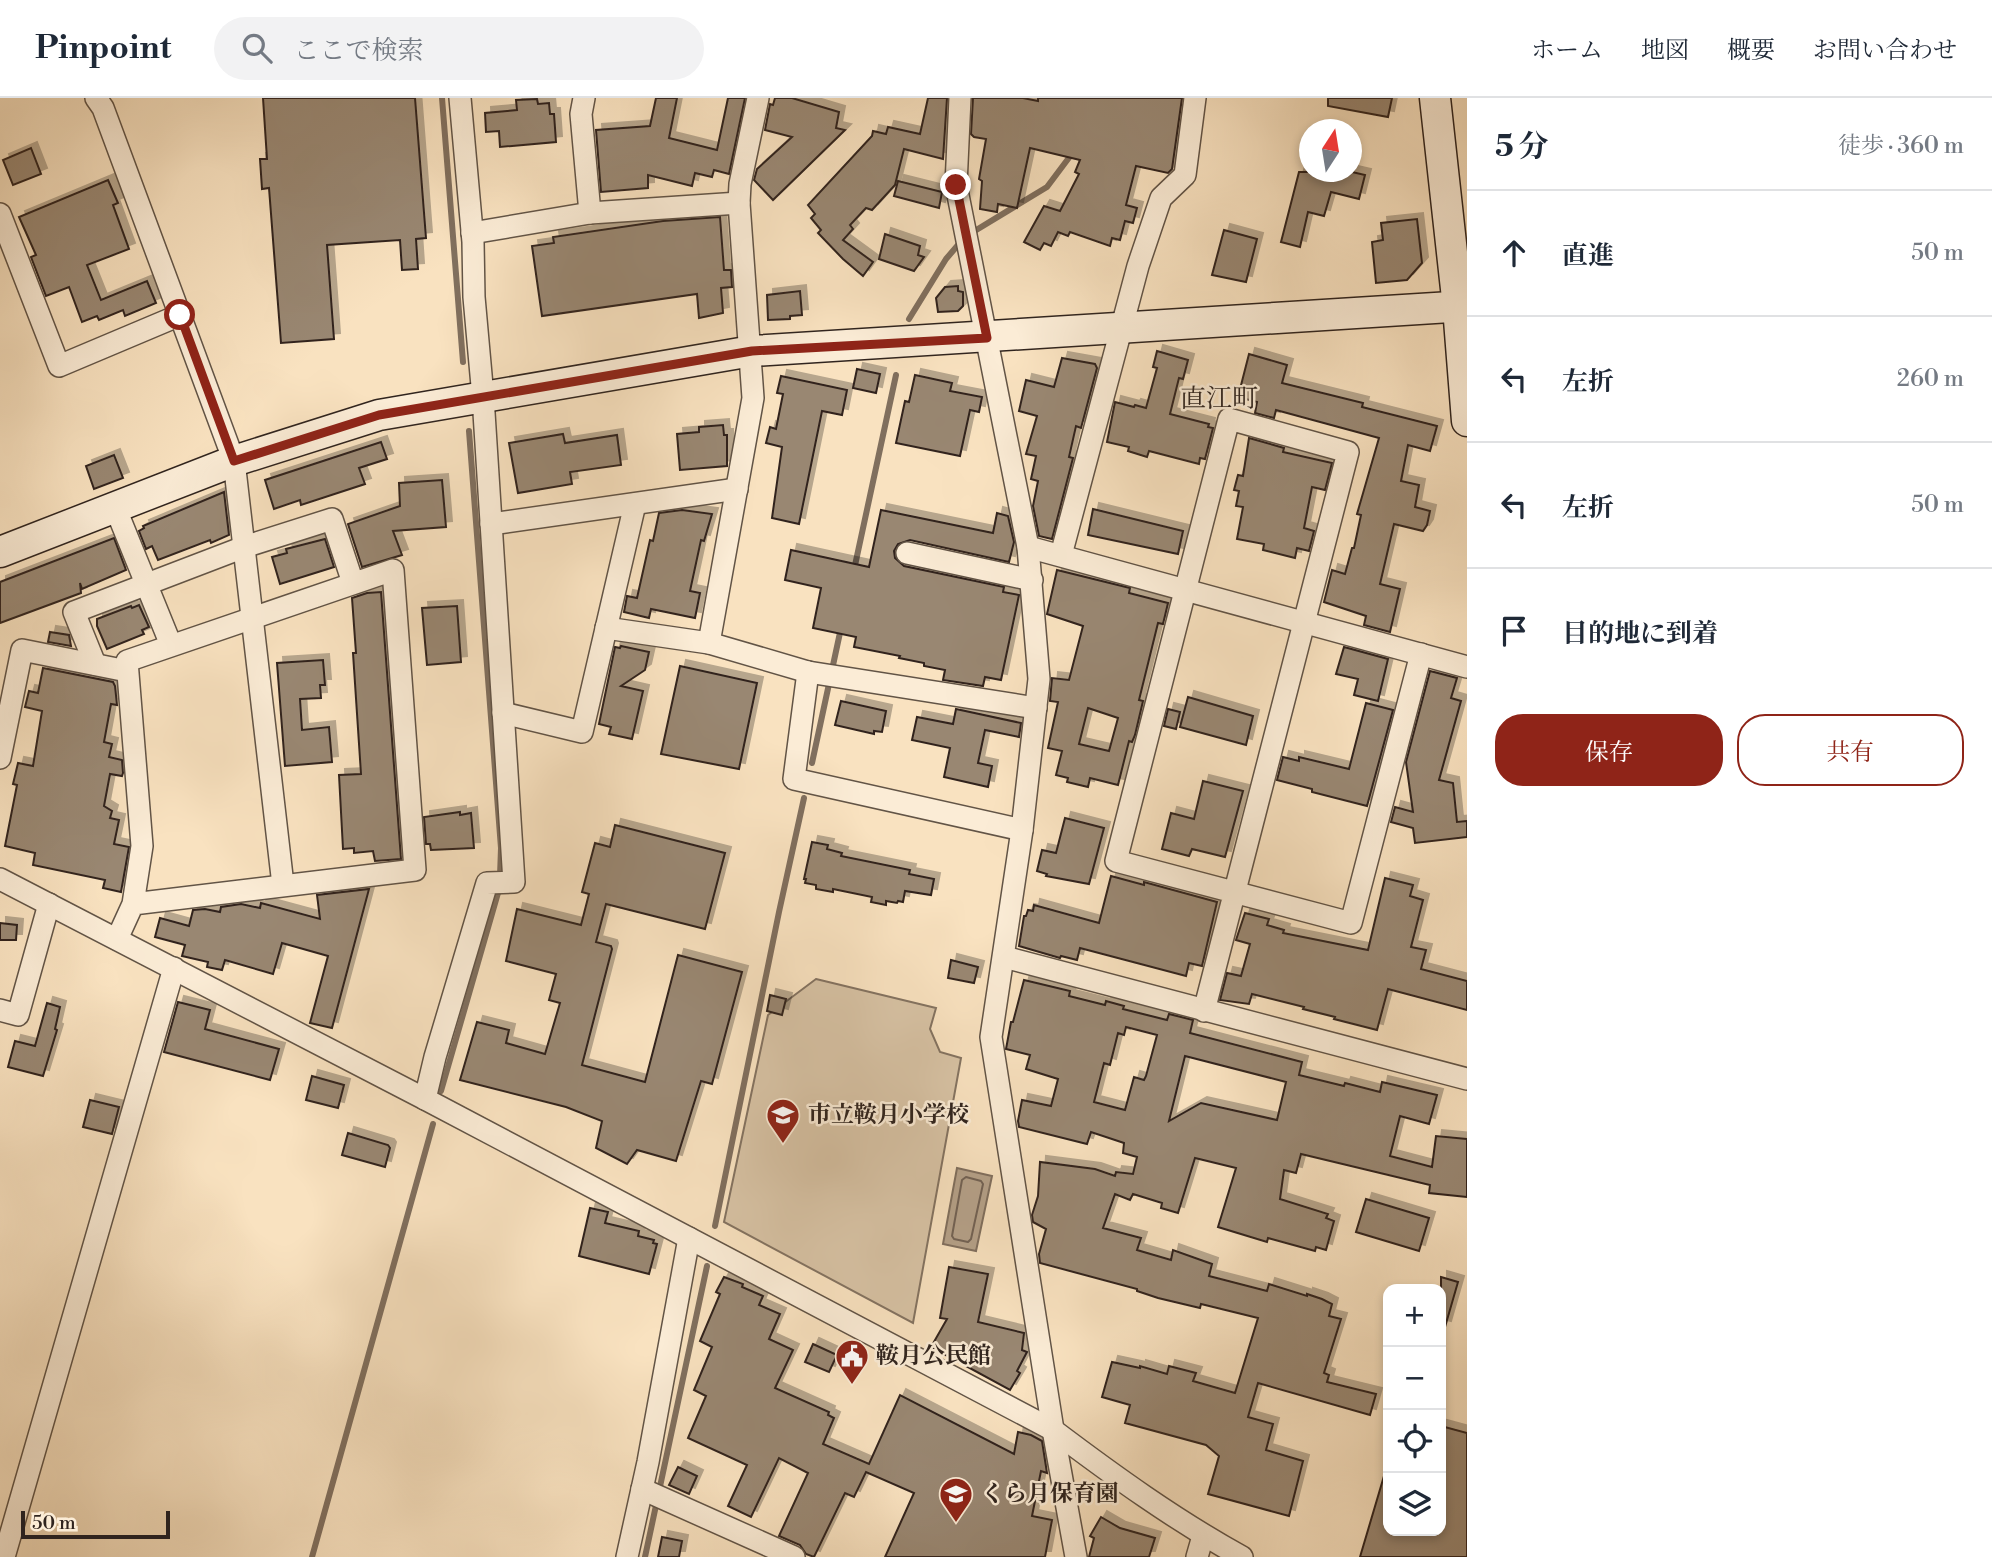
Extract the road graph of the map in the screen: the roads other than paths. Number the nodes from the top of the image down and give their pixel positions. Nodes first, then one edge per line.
1 (96, 98) edge
2 (460, 98) edge
3 (584, 98) edge
4 (758, 98) edge
5 (960, 98) edge
6 (1195, 98) edge
7 (1435, 98) edge
8 (739, 203) junction
9 (590, 213) junction
10 (0, 214) edge
11 (472, 233) junction
12 (8, 257) edge
13 (1462, 307) edge
14 (180, 315) junction
15 (1121, 328) junction
16 (987, 338) junction
17 (752, 351) junction
18 (1464, 356) edge
19 (483, 397) junction
20 (1467, 421) edge
21 (234, 461) junction
22 (737, 489) junction
23 (635, 504) junction
24 (115, 507) junction
25 (491, 524) junction
26 (244, 547) junction
27 (1028, 547) junction
28 (0, 552) edge
29 (907, 553) dead end
30 (1061, 555) junction
31 (1032, 580) junction
32 (353, 583) junction
33 (146, 584) junction
34 (1186, 589) junction
35 (252, 617) junction
36 (1305, 622) junction
37 (606, 628) junction
38 (709, 643) junction
39 (171, 645) junction
40 (1421, 654) junction
41 (95, 664) junction
42 (1467, 667) edge
43 (127, 671) junction
44 (824, 674) junction
45 (1036, 708) junction
46 (503, 713) junction
47 (0, 758) edge
48 (1022, 830) junction
49 (0, 878) edge
50 (283, 886) junction
51 (1234, 893) junction
52 (49, 904) junction
53 (133, 904) junction
54 (117, 939) junction
55 (1004, 957) junction
56 (174, 968) junction
57 (0, 1010) edge
58 (1204, 1011) junction
59 (1467, 1079) edge
60 (425, 1099) junction
61 (689, 1238) junction
62 (1053, 1430) junction
63 (642, 1489) junction
64 (1203, 1536) junction
65 (4, 1557) edge
66 (627, 1557) edge
67 (794, 1557) edge
68 (1076, 1557) edge
69 (1197, 1557) edge
70 (1242, 1557) edge

1 - 14 street
2 - 11 street
3 - 9 street
4 - 8 street
5 - 16 street
6 - 15 street
7 - 13 street
8 - 9 street
8 - 17 street
9 - 11 street
10 - 12 street
11 - 19 street
12 - 14 street
13 - 15 street
13 - 18 street
14 - 21 street
15 - 16 street
15 - 30 street
16 - 17 street
16 - 27 street
17 - 19 street
17 - 22 street
18 - 20 street
19 - 21 street
19 - 25 street
21 - 24 street
21 - 26 street
22 - 23 street
22 - 38 street
23 - 25 street
23 - 37 street
24 - 28 street
24 - 33 street
25 - 46 street
26 - 32 street
26 - 33 street
26 - 35 street
27 - 30 street
27 - 31 street
29 - 31 street
30 - 34 street
31 - 45 street
32 - 35 street
32 - 50 street
33 - 39 street
33 - 41 street
34 - 36 street
34 - 36 street
34 - 51 street
35 - 39 street
35 - 50 street
36 - 40 street
36 - 51 street
37 - 38 street
37 - 46 street
38 - 44 street
39 - 43 street
40 - 42 street
40 - 51 street
41 - 43 street
41 - 47 street
43 - 53 street
44 - 45 street
44 - 48 street
45 - 48 street
46 - 60 street
48 - 55 street
49 - 52 street
50 - 53 street
51 - 58 street
52 - 54 street
52 - 57 street
53 - 54 street
54 - 56 street
55 - 58 street
55 - 62 street
56 - 60 street
56 - 65 street
58 - 59 street
60 - 61 street
61 - 62 street
61 - 63 street
62 - 64 street
62 - 68 street
63 - 66 street
63 - 67 street
64 - 69 street
64 - 70 street

